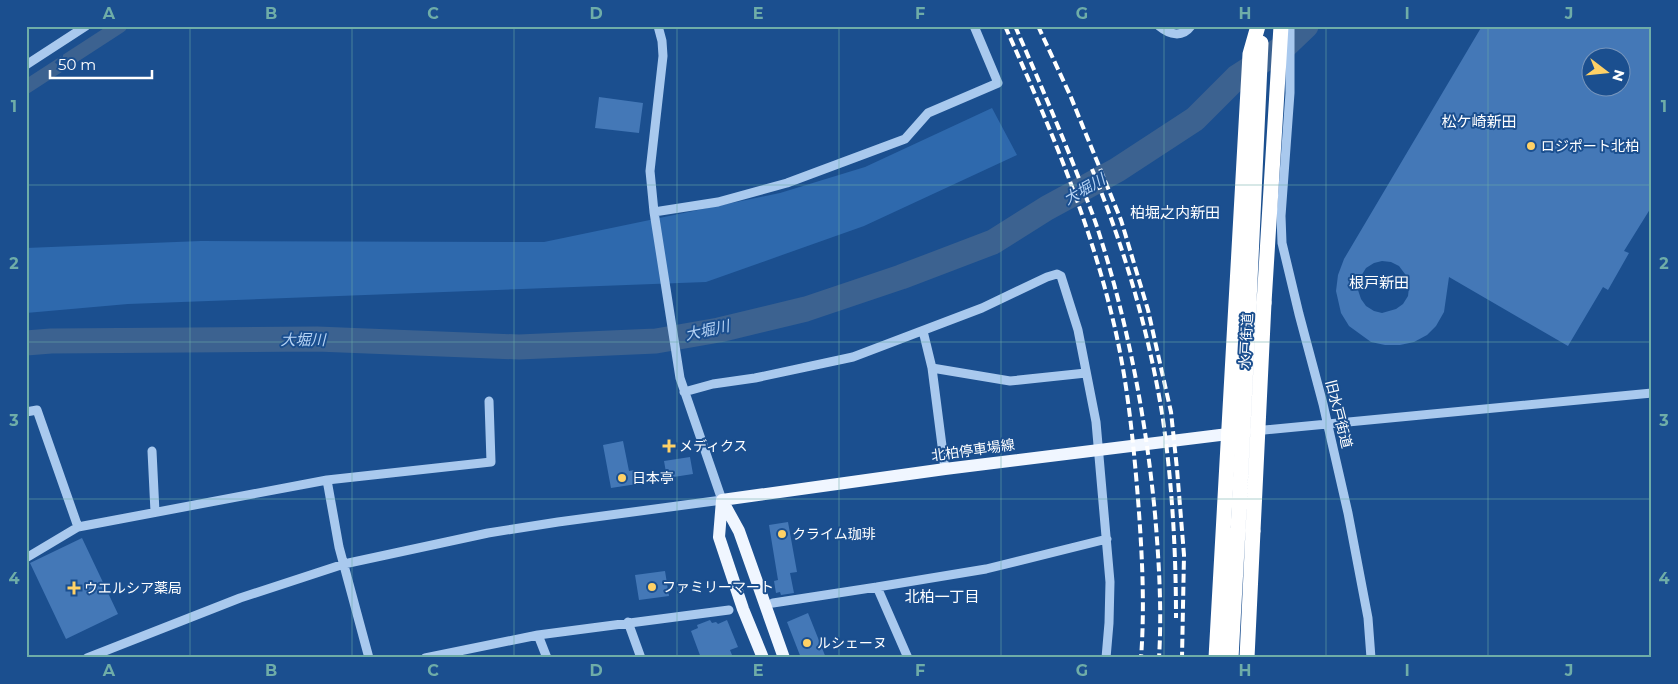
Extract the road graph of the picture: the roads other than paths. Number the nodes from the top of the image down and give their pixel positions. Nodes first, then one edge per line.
1 (86, 26) edge
2 (658, 26) edge
3 (974, 26) edge
4 (1159, 26) edge
5 (1192, 26) edge
6 (1260, 26) edge
7 (1280, 26) edge
8 (1290, 26) edge
9 (26, 65) edge
10 (1251, 122) junction
11 (654, 212) junction
12 (923, 331) junction
13 (932, 368) junction
14 (1086, 373) junction
15 (684, 392) junction
16 (1652, 393) edge
17 (489, 401) dead end
18 (26, 412) edge
19 (1327, 425) junction
20 (1228, 434) junction
21 (1098, 448) junction
22 (152, 451) dead end
23 (945, 468) junction
24 (327, 480) junction
25 (722, 500) junction
26 (155, 512) junction
27 (78, 527) junction
28 (1245, 530) junction
29 (1107, 539) junction
30 (26, 558) edge
31 (344, 564) junction
32 (877, 587) junction
33 (772, 603) dead end
34 (729, 610) dead end
35 (628, 622) junction
36 (538, 635) junction
37 (87, 658) edge
38 (368, 658) edge
39 (425, 658) edge
40 (547, 658) edge
41 (641, 658) edge
42 (764, 658) edge
43 (784, 658) edge
44 (908, 658) edge
45 (1106, 658) edge
46 (1216, 658) edge
47 (1231, 658) edge
48 (1247, 658) edge
49 (1371, 658) edge

1 - 9 street
2 - 11 street
3 - 11 street
4 - 5 street
6 - 10 highway, 水戸街道
7 - 28 highway, 水戸街道, bridge
8 - 19 street, 旧水戸街道
10 - 20 highway
10 - 28 highway, 水戸街道, bridge
11 - 15 street
12 - 13 street
12 - 14 street
12 - 15 street
13 - 14 street
13 - 23 street
14 - 21 street
15 - 25 street
16 - 19 street
17 - 24 street
18 - 27 street
19 - 20 street
19 - 49 street, 旧水戸街道
20 - 21 main road, 北柏停車場線
20 - 46 highway
21 - 23 main road, 北柏停車場線
21 - 29 street
22 - 26 street
23 - 25 main road, 北柏停車場線
24 - 26 street
24 - 31 street
25 - 31 street
25 - 42 main road
25 - 43 main road
26 - 27 street
27 - 30 street
28 - 47 highway, 水戸街道
28 - 48 highway, 水戸街道
29 - 32 street
29 - 45 street
31 - 37 street
31 - 38 street
32 - 33 street
32 - 44 street
34 - 35 street
35 - 36 street
35 - 41 street
36 - 39 street
36 - 40 street

